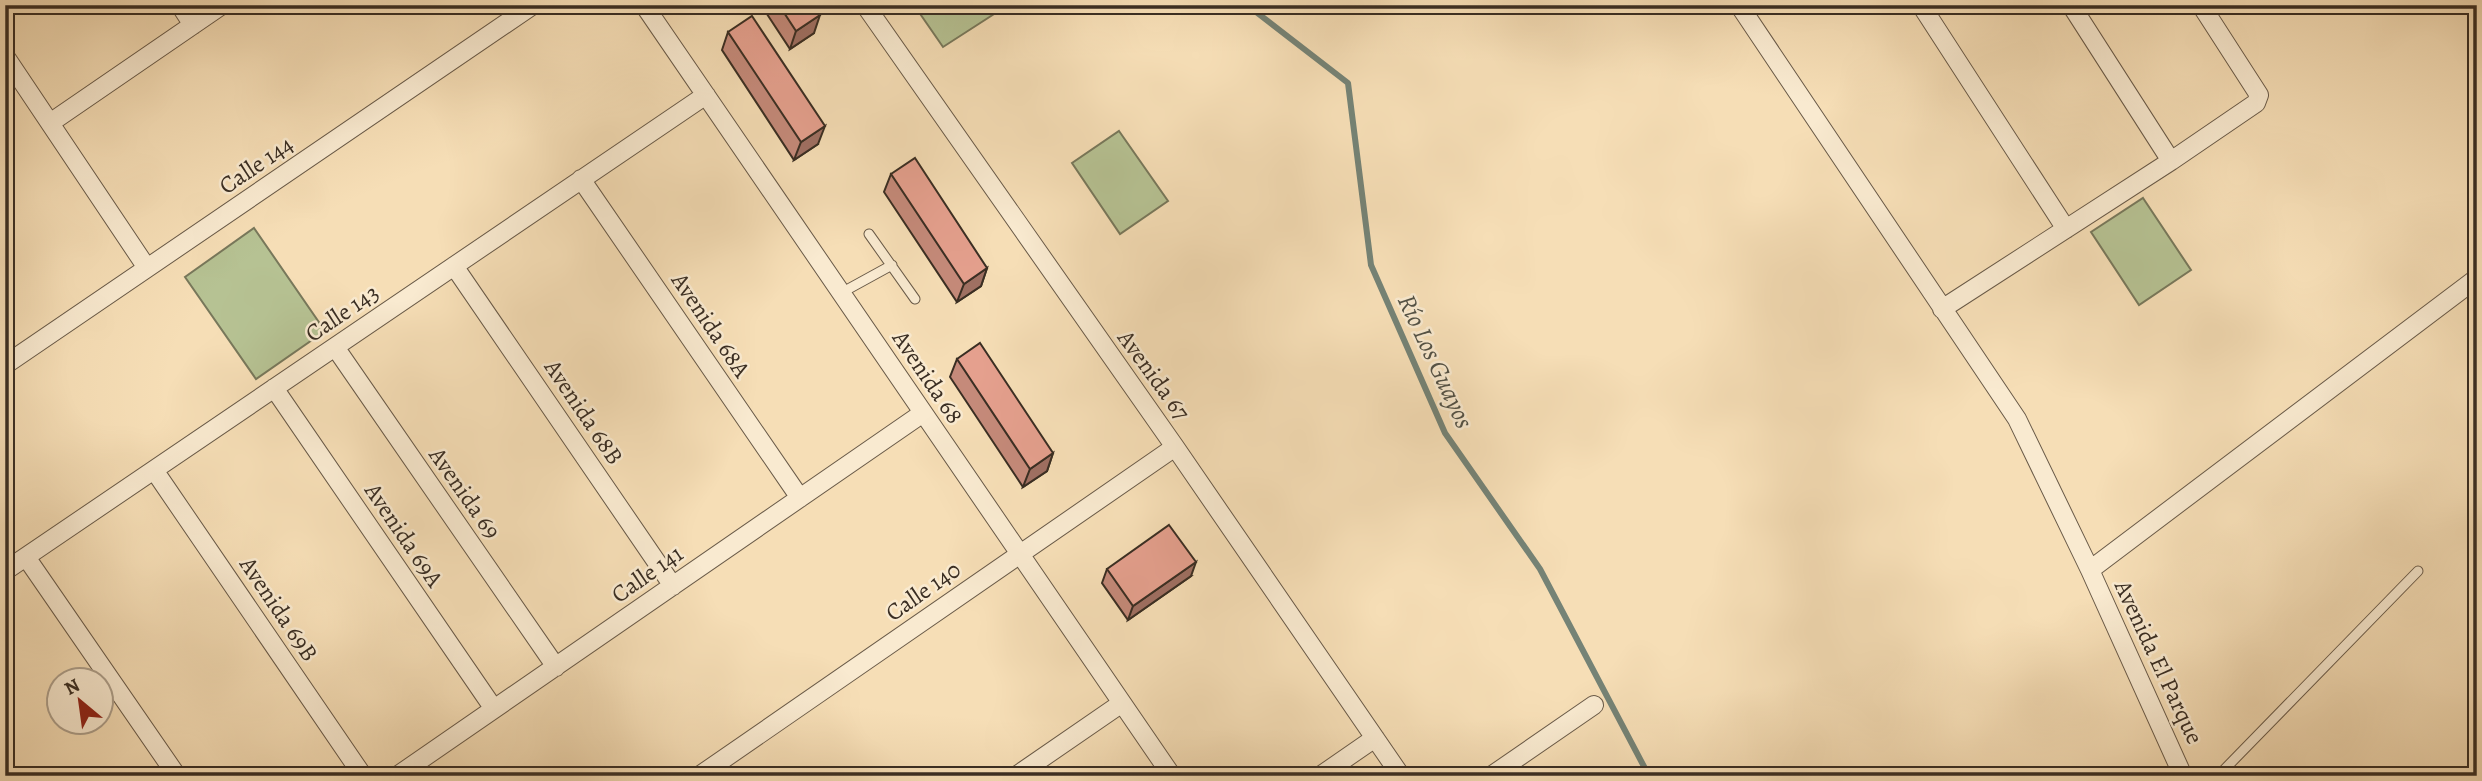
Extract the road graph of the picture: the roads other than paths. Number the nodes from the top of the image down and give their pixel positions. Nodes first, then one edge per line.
1 (180, 5) edge
2 (222, 5) edge
3 (533, 5) edge
4 (644, 5) edge
5 (865, 5) edge
6 (1739, 5) edge
7 (1921, 5) edge
8 (2071, 5) edge
9 (2201, 5) edge
10 (193, 25) junction
11 (5, 56) edge
12 (706, 95) junction
13 (50, 123) junction
14 (2171, 161) junction
15 (581, 179) junction
16 (2066, 229) junction
17 (869, 234) dead end
18 (892, 265) junction
19 (454, 266) junction
20 (147, 268) junction
21 (2477, 278) edge
22 (841, 293) junction
23 (915, 299) dead end
24 (1942, 309) junction
25 (335, 347) junction
26 (5, 365) edge
27 (274, 388) junction
28 (923, 413) junction
29 (1175, 447) junction
30 (154, 470) junction
31 (800, 498) junction
32 (1020, 554) junction
33 (26, 557) junction
34 (2090, 570) junction
35 (5, 571) edge
36 (2418, 571) dead end
37 (673, 586) junction
38 (556, 667) junction
39 (1122, 703) junction
40 (1594, 705) dead end
41 (494, 709) junction
42 (1375, 738) junction
43 (177, 776) edge
44 (363, 776) edge
45 (397, 776) edge
46 (699, 776) edge
47 (1016, 776) edge
48 (1172, 776) edge
49 (1320, 776) edge
50 (1401, 776) edge
51 (1491, 776) edge
52 (2183, 776) edge
53 (2218, 776) edge

1 - 10 street
2 - 10 street
3 - 20 street, Calle 144
4 - 12 street, Avenida 68
5 - 29 street, Avenida 67
6 - 24 street, Avenida El Parque
7 - 16 street
8 - 14 street
9 - 14 street
10 - 13 street
11 - 13 street
12 - 15 street, Calle 143
12 - 22 street, Avenida 68
13 - 20 street
14 - 16 street
15 - 19 street, Calle 143
15 - 31 street, Avenida 68A
16 - 24 street
17 - 18 lane
18 - 22 lane
18 - 23 lane
19 - 25 street, Calle 143
19 - 37 street, Avenida 68B
20 - 26 street, Calle 144
21 - 34 street
22 - 28 street, Avenida 68
24 - 34 street, Avenida El Parque
25 - 27 street, Calle 143
25 - 38 street, Avenida 69
27 - 30 street, Calle 143
27 - 41 street, Avenida 69A
28 - 31 street, Calle 141
28 - 32 street, Avenida 68
29 - 32 street, Calle 140
29 - 42 street, Avenida 67
30 - 33 street, Calle 143
30 - 44 street, Avenida 69B
31 - 37 street, Calle 141
32 - 39 street, Avenida 68
32 - 46 street, Calle 140
33 - 35 street, Calle 143
33 - 43 street
34 - 52 street, Avenida El Parque
36 - 53 lane
37 - 38 street, Calle 141
38 - 41 street, Calle 141
39 - 47 street
39 - 48 street, Avenida 68
40 - 51 street
41 - 45 street, Calle 141
42 - 49 street
42 - 50 street, Avenida 67

